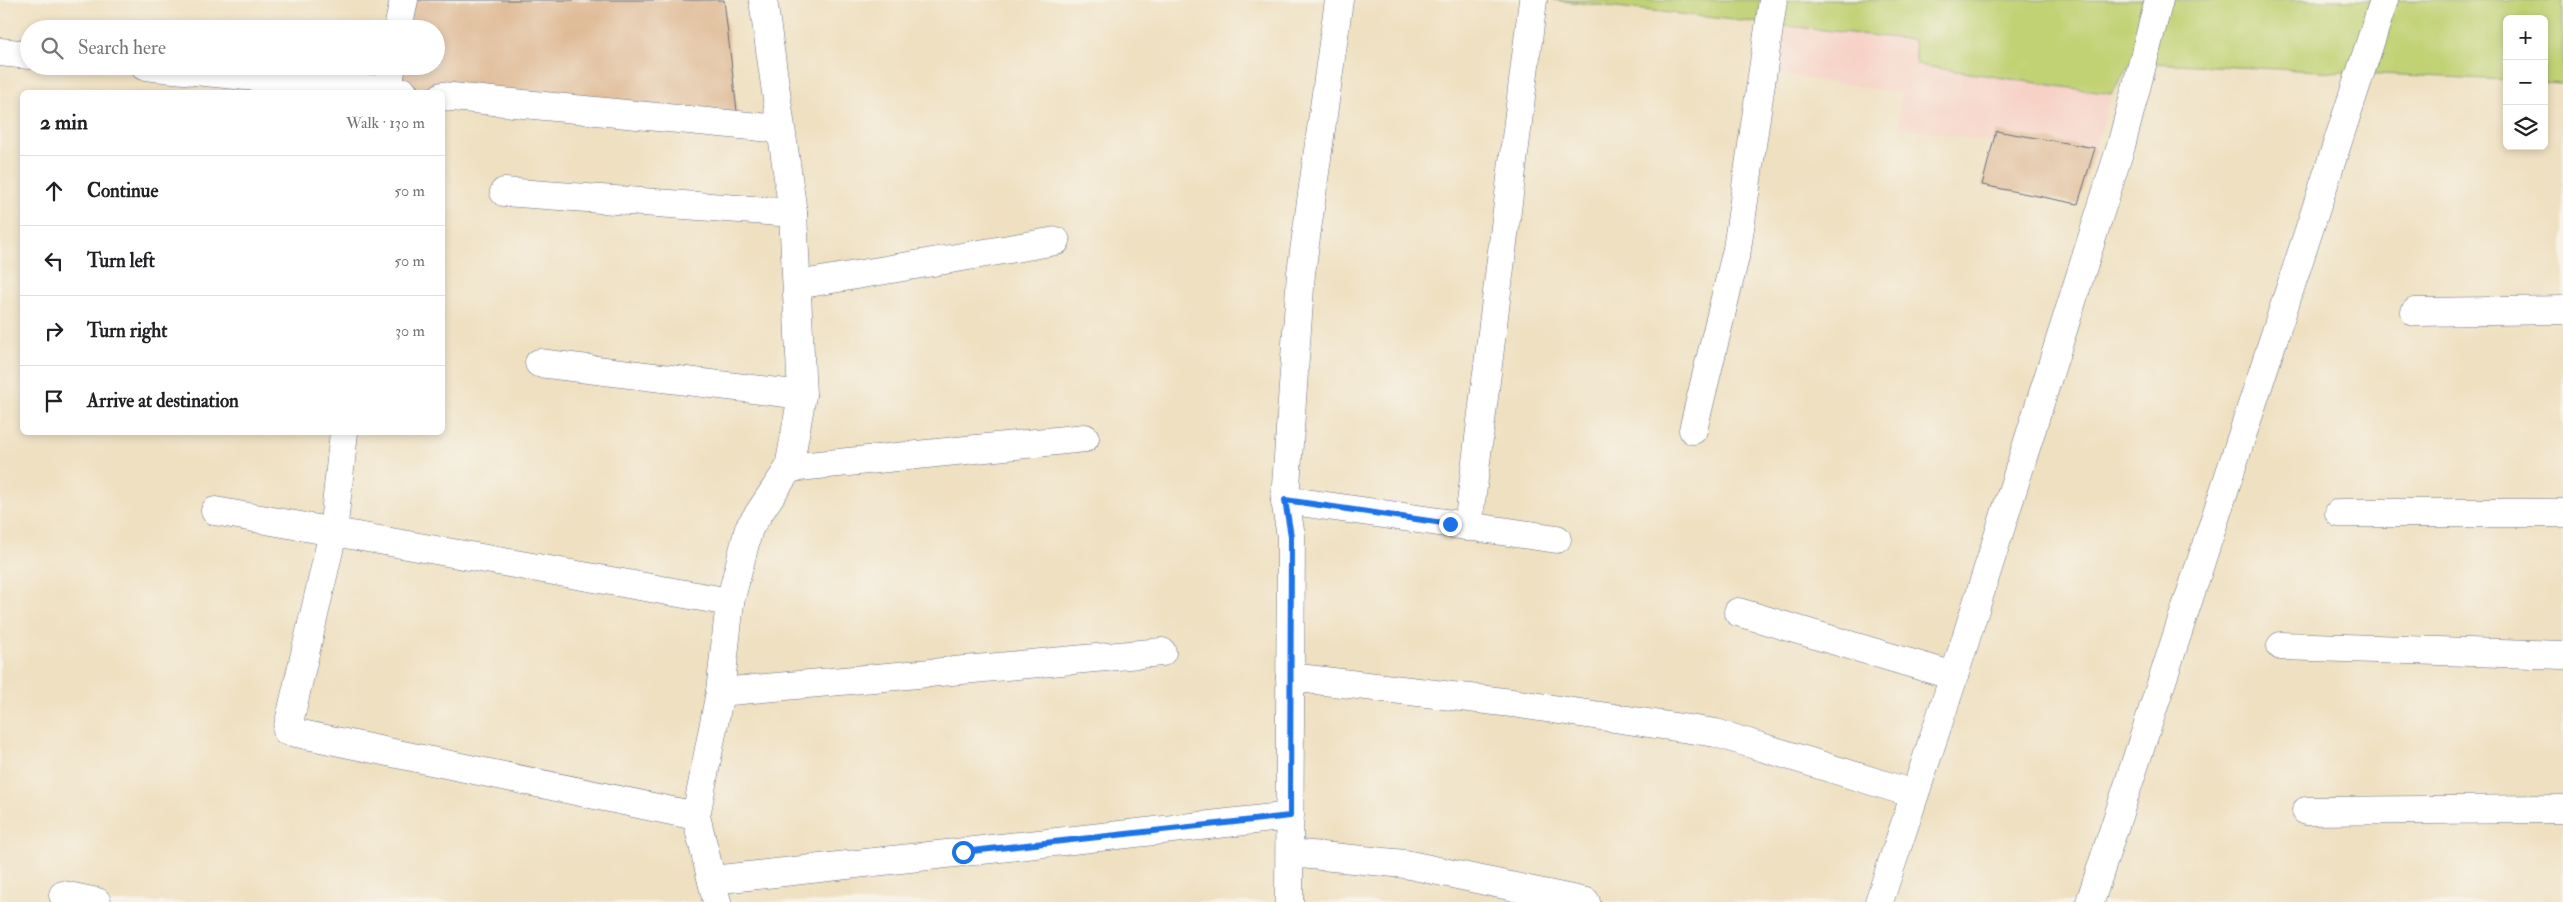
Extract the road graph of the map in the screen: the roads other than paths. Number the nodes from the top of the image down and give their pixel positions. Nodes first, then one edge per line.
1 (404, 0) edge
2 (762, 0) edge
3 (1339, 0) edge
4 (1533, 0) edge
5 (1773, 0) edge
6 (2159, 0) edge
7 (2384, 0) edge
8 (400, 20) edge
9 (0, 52) edge
10 (20, 54) edge
11 (256, 75) edge
12 (392, 86) edge
13 (445, 96) edge
14 (780, 129) junction
15 (504, 192) dead end
16 (792, 213) junction
17 (1056, 241) dead end
18 (797, 285) junction
19 (2563, 310) edge
20 (2415, 312) dead end
21 (539, 363) dead end
22 (802, 395) junction
23 (1693, 430) dead end
24 (344, 435) edge
25 (1084, 438) dead end
26 (789, 468) junction
27 (1285, 500) junction
28 (216, 511) dead end
29 (2339, 513) dead end
30 (2563, 513) edge
31 (1468, 527) junction
32 (333, 533) junction
33 (1557, 540) dead end
34 (730, 602) junction
35 (1738, 612) dead end
36 (2281, 646) dead end
37 (1162, 652) dead end
38 (2563, 655) edge
39 (1954, 676) junction
40 (1290, 677) junction
41 (720, 692) junction
42 (1914, 794) junction
43 (2563, 808) edge
44 (2306, 811) dead end
45 (696, 816) junction
46 (1290, 816) junction
47 (1290, 853) junction
48 (715, 891) edge
49 (64, 895) dead end
50 (97, 902) edge
51 (1289, 902) edge
52 (1586, 902) edge
53 (1879, 902) edge
54 (2090, 902) edge

1 - 8 street
2 - 14 street
3 - 27 street
4 - 31 street
5 - 23 street
6 - 39 street
7 - 54 street
9 - 10 street
11 - 12 street
13 - 14 street
14 - 16 street
15 - 16 street
16 - 18 street
17 - 18 street
18 - 22 street
19 - 20 street
21 - 22 street
22 - 26 street
24 - 32 street
25 - 26 street
26 - 34 street
27 - 31 street
27 - 40 street
28 - 32 street
29 - 30 street
31 - 33 street
32 - 34 street
32 - 45 street
34 - 41 street
35 - 39 street
36 - 38 street
37 - 41 street
39 - 42 street
40 - 42 street
40 - 46 street
41 - 45 street
42 - 53 street
43 - 44 street
45 - 48 street
46 - 47 street
46 - 48 street
47 - 51 street
47 - 52 street
49 - 50 street

